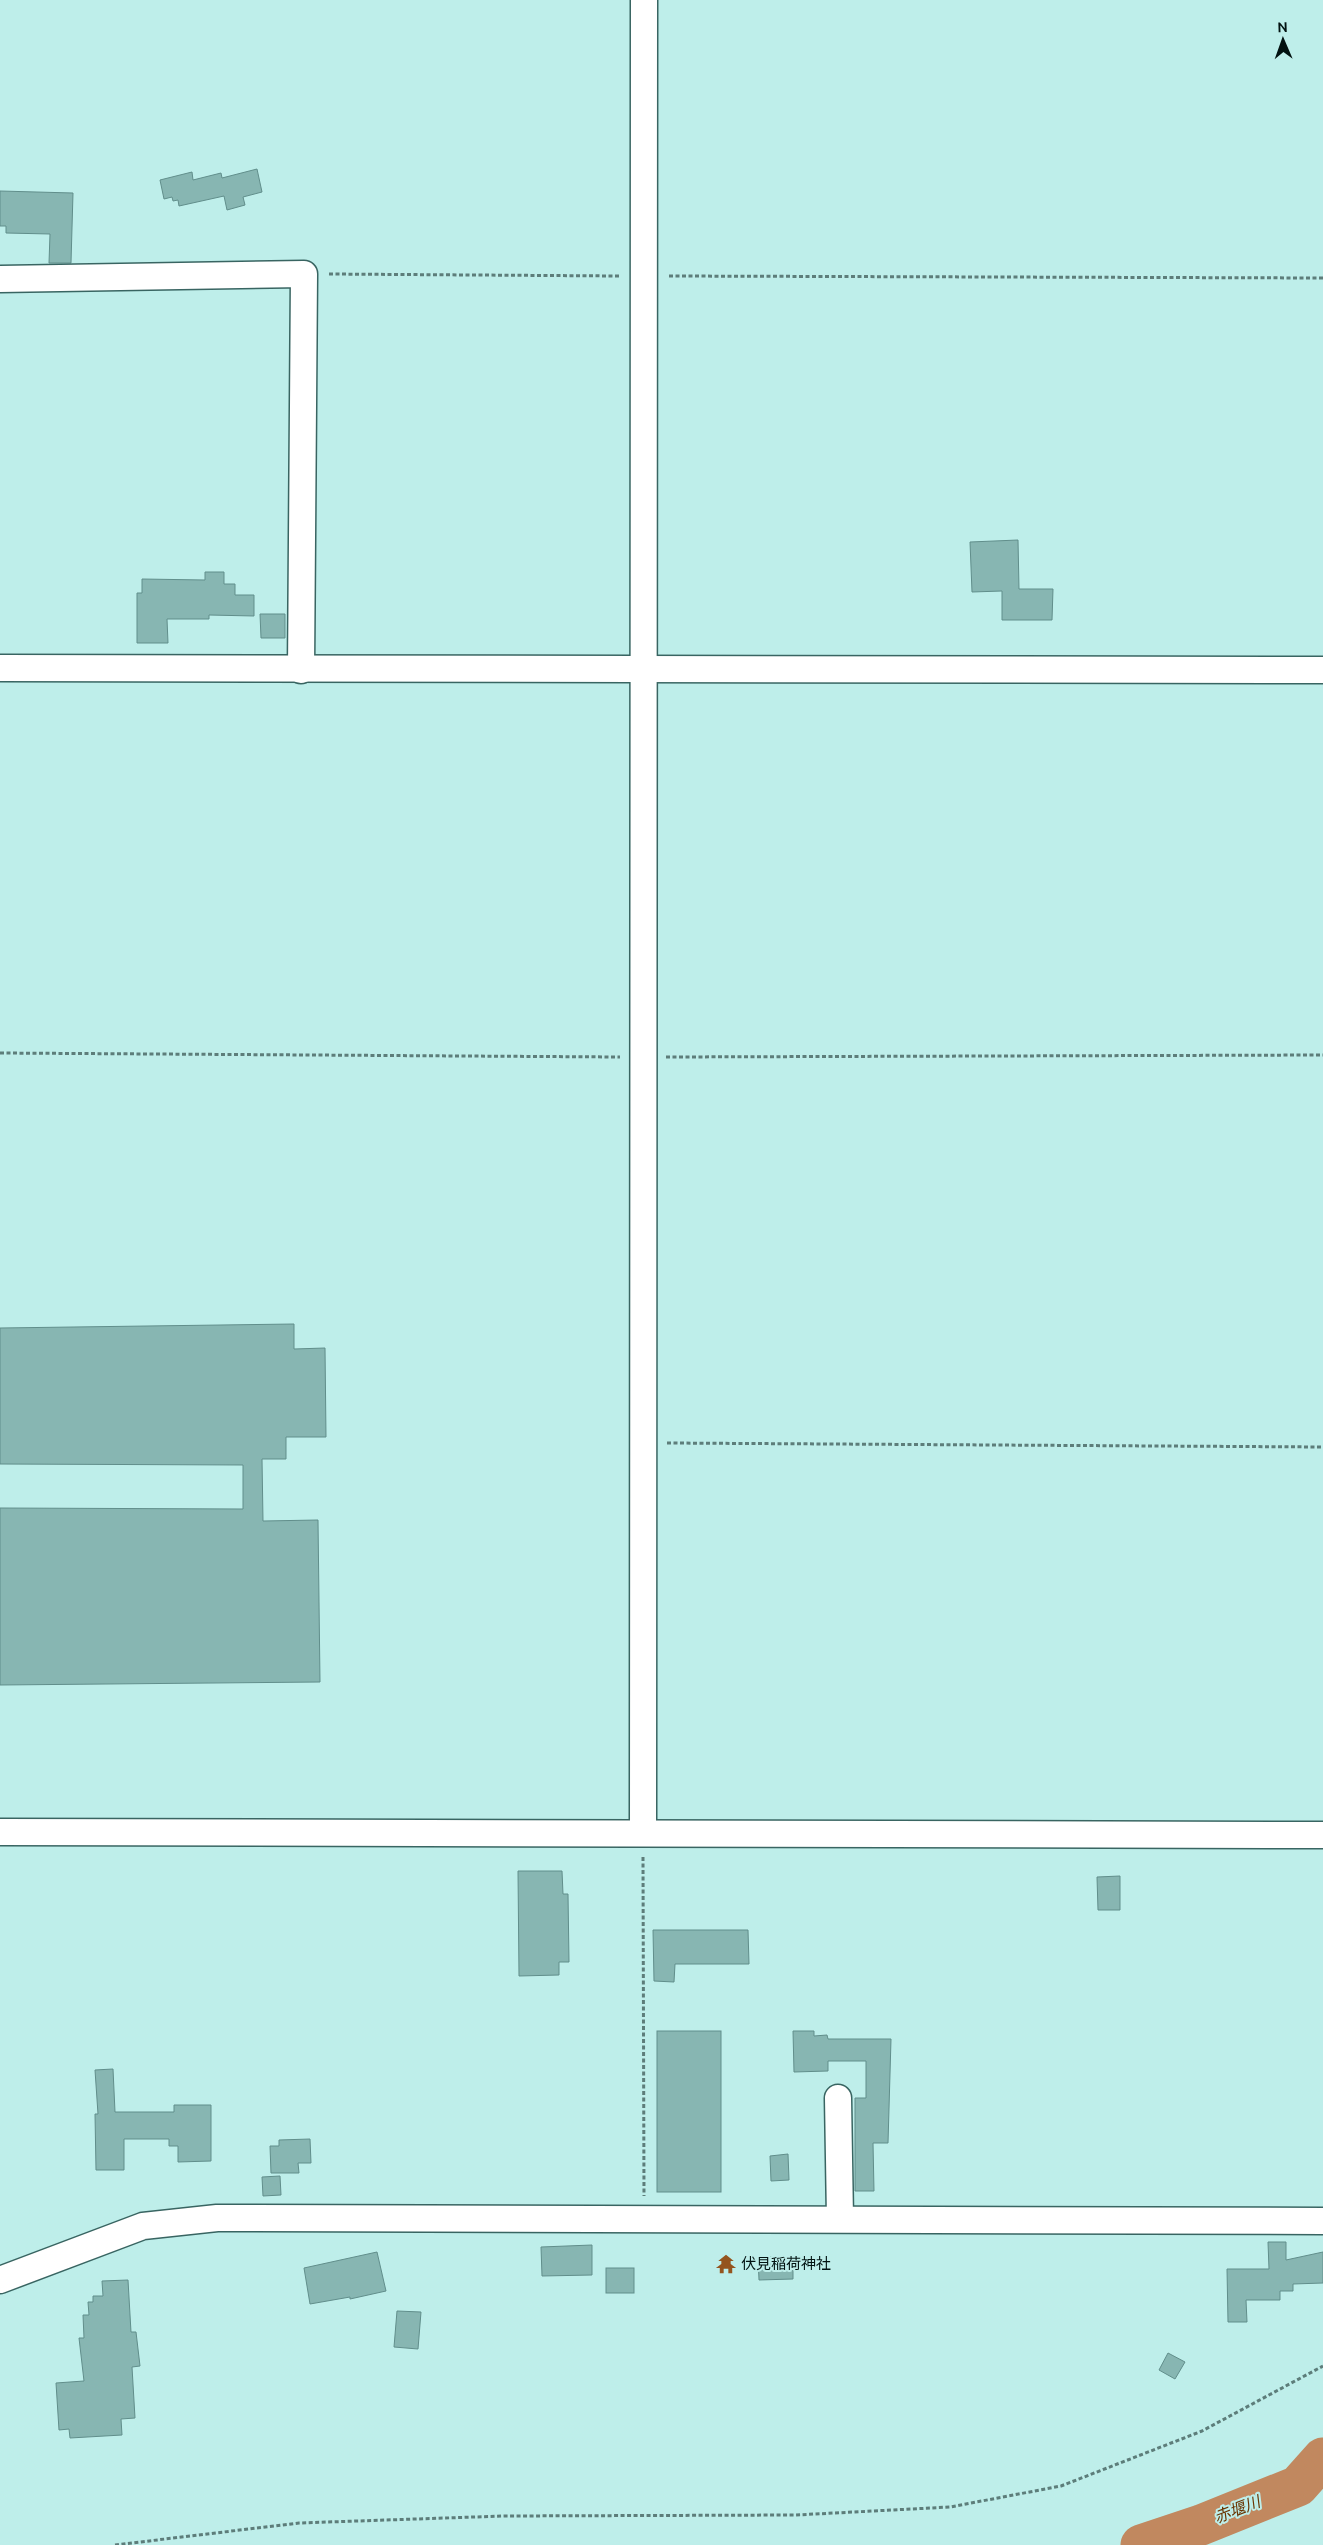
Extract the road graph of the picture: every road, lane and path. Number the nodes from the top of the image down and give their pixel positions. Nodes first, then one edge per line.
1 (644, 0) edge
2 (304, 274) junction
3 (642, 276) junction
4 (1323, 278) edge
5 (0, 279) edge
6 (0, 668) edge
7 (643, 668) junction
8 (301, 670) junction
9 (1323, 670) edge
10 (0, 1053) edge
11 (1323, 1055) edge
12 (645, 1057) junction
13 (642, 1442) junction
14 (1323, 1447) edge
15 (0, 1832) edge
16 (643, 1833) junction
17 (1323, 1835) edge
18 (838, 2098) dead end
19 (644, 2219) junction
20 (840, 2220) junction
21 (1323, 2221) edge
22 (0, 2280) edge
23 (1323, 2366) edge
24 (115, 2545) edge

1 - 3 street
2 - 3 path
2 - 5 street
2 - 8 street
3 - 4 path
3 - 7 street
6 - 8 street
7 - 8 street
7 - 9 street
7 - 12 street
10 - 12 path
11 - 12 path
12 - 13 street
13 - 14 path
13 - 16 street
15 - 16 street
16 - 17 street
16 - 19 path
18 - 20 street
19 - 20 street
19 - 22 street
20 - 21 street
23 - 24 path

